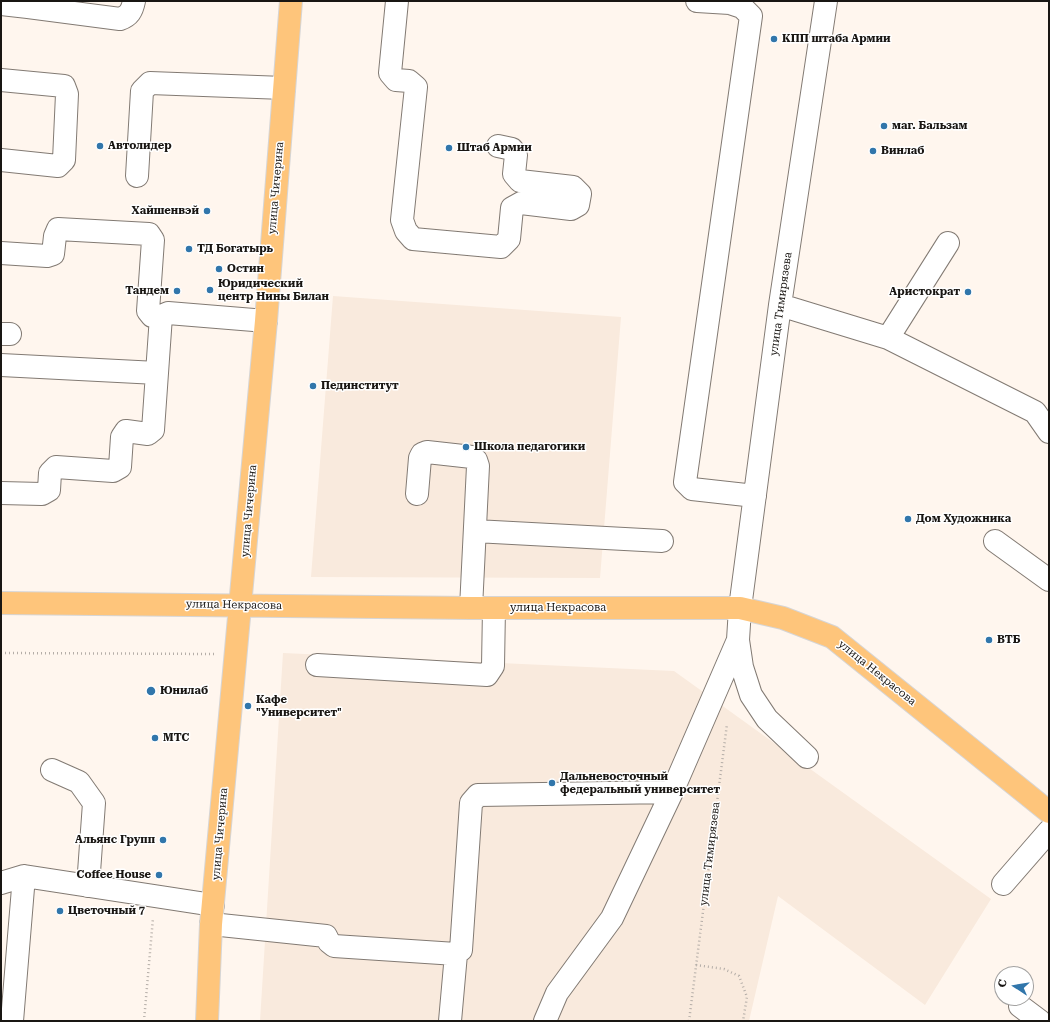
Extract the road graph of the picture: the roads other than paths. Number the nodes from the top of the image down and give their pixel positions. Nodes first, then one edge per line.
1 (134, 1) edge
2 (291, 1) edge
3 (397, 1) edge
4 (697, 1) edge
5 (826, 1) edge
6 (1, 4) edge
7 (28, 4) edge
8 (1, 80) edge
9 (284, 88) junction
10 (498, 146) dead end
11 (1, 160) edge
12 (137, 176) dead end
13 (948, 243) dead end
14 (1, 254) edge
15 (780, 305) junction
16 (162, 316) junction
17 (266, 321) junction
18 (888, 338) junction
19 (1, 365) edge
20 (157, 373) junction
21 (1049, 432) edge
22 (1, 493) edge
23 (417, 494) dead end
24 (754, 496) junction
25 (475, 531) junction
26 (662, 541) dead end
27 (995, 541) dead end
28 (1049, 580) edge
29 (1, 603) edge
30 (241, 606) junction
31 (471, 608) junction
32 (494, 608) junction
33 (740, 608) junction
34 (738, 640) junction
35 (317, 665) dead end
36 (807, 757) dead end
37 (52, 770) dead end
38 (672, 792) junction
39 (1049, 812) edge
40 (1049, 831) edge
41 (24, 876) junction
42 (1, 883) edge
43 (1003, 884) dead end
44 (88, 886) junction
45 (212, 914) junction
46 (456, 954) junction
47 (1020, 1006) dead end
48 (12, 1021) edge
49 (207, 1021) edge
50 (450, 1021) edge
51 (545, 1021) edge
52 (1040, 1021) edge

1 - 7 street
2 - 9 main road, улица Чичерина
3 - 10 street
4 - 24 street
5 - 15 street, улица Тимирязева
6 - 7 street
8 - 11 street
9 - 12 street
9 - 17 main road, улица Чичерина
13 - 18 street
14 - 16 street
15 - 18 street
15 - 24 street, улица Тимирязева
16 - 17 street
16 - 20 street
17 - 30 main road, улица Чичерина
18 - 21 street
19 - 20 street
20 - 22 street
23 - 25 street
24 - 33 street, улица Тимирязева
25 - 26 street
25 - 31 street
27 - 28 street
29 - 30 main road, улица Некрасова
30 - 31 main road, улица Некрасова
30 - 45 main road, улица Чичерина
31 - 32 main road, улица Некрасова
32 - 33 main road, улица Некрасова
32 - 35 street
33 - 34 street, улица Тимирязева
33 - 39 main road, улица Некрасова
34 - 36 street
34 - 38 street
37 - 44 street
38 - 46 street
38 - 51 street
40 - 43 street
41 - 42 street
41 - 44 street
41 - 48 street
44 - 45 street
45 - 46 street
45 - 49 main road, улица Чичерина
46 - 50 street
47 - 52 street

